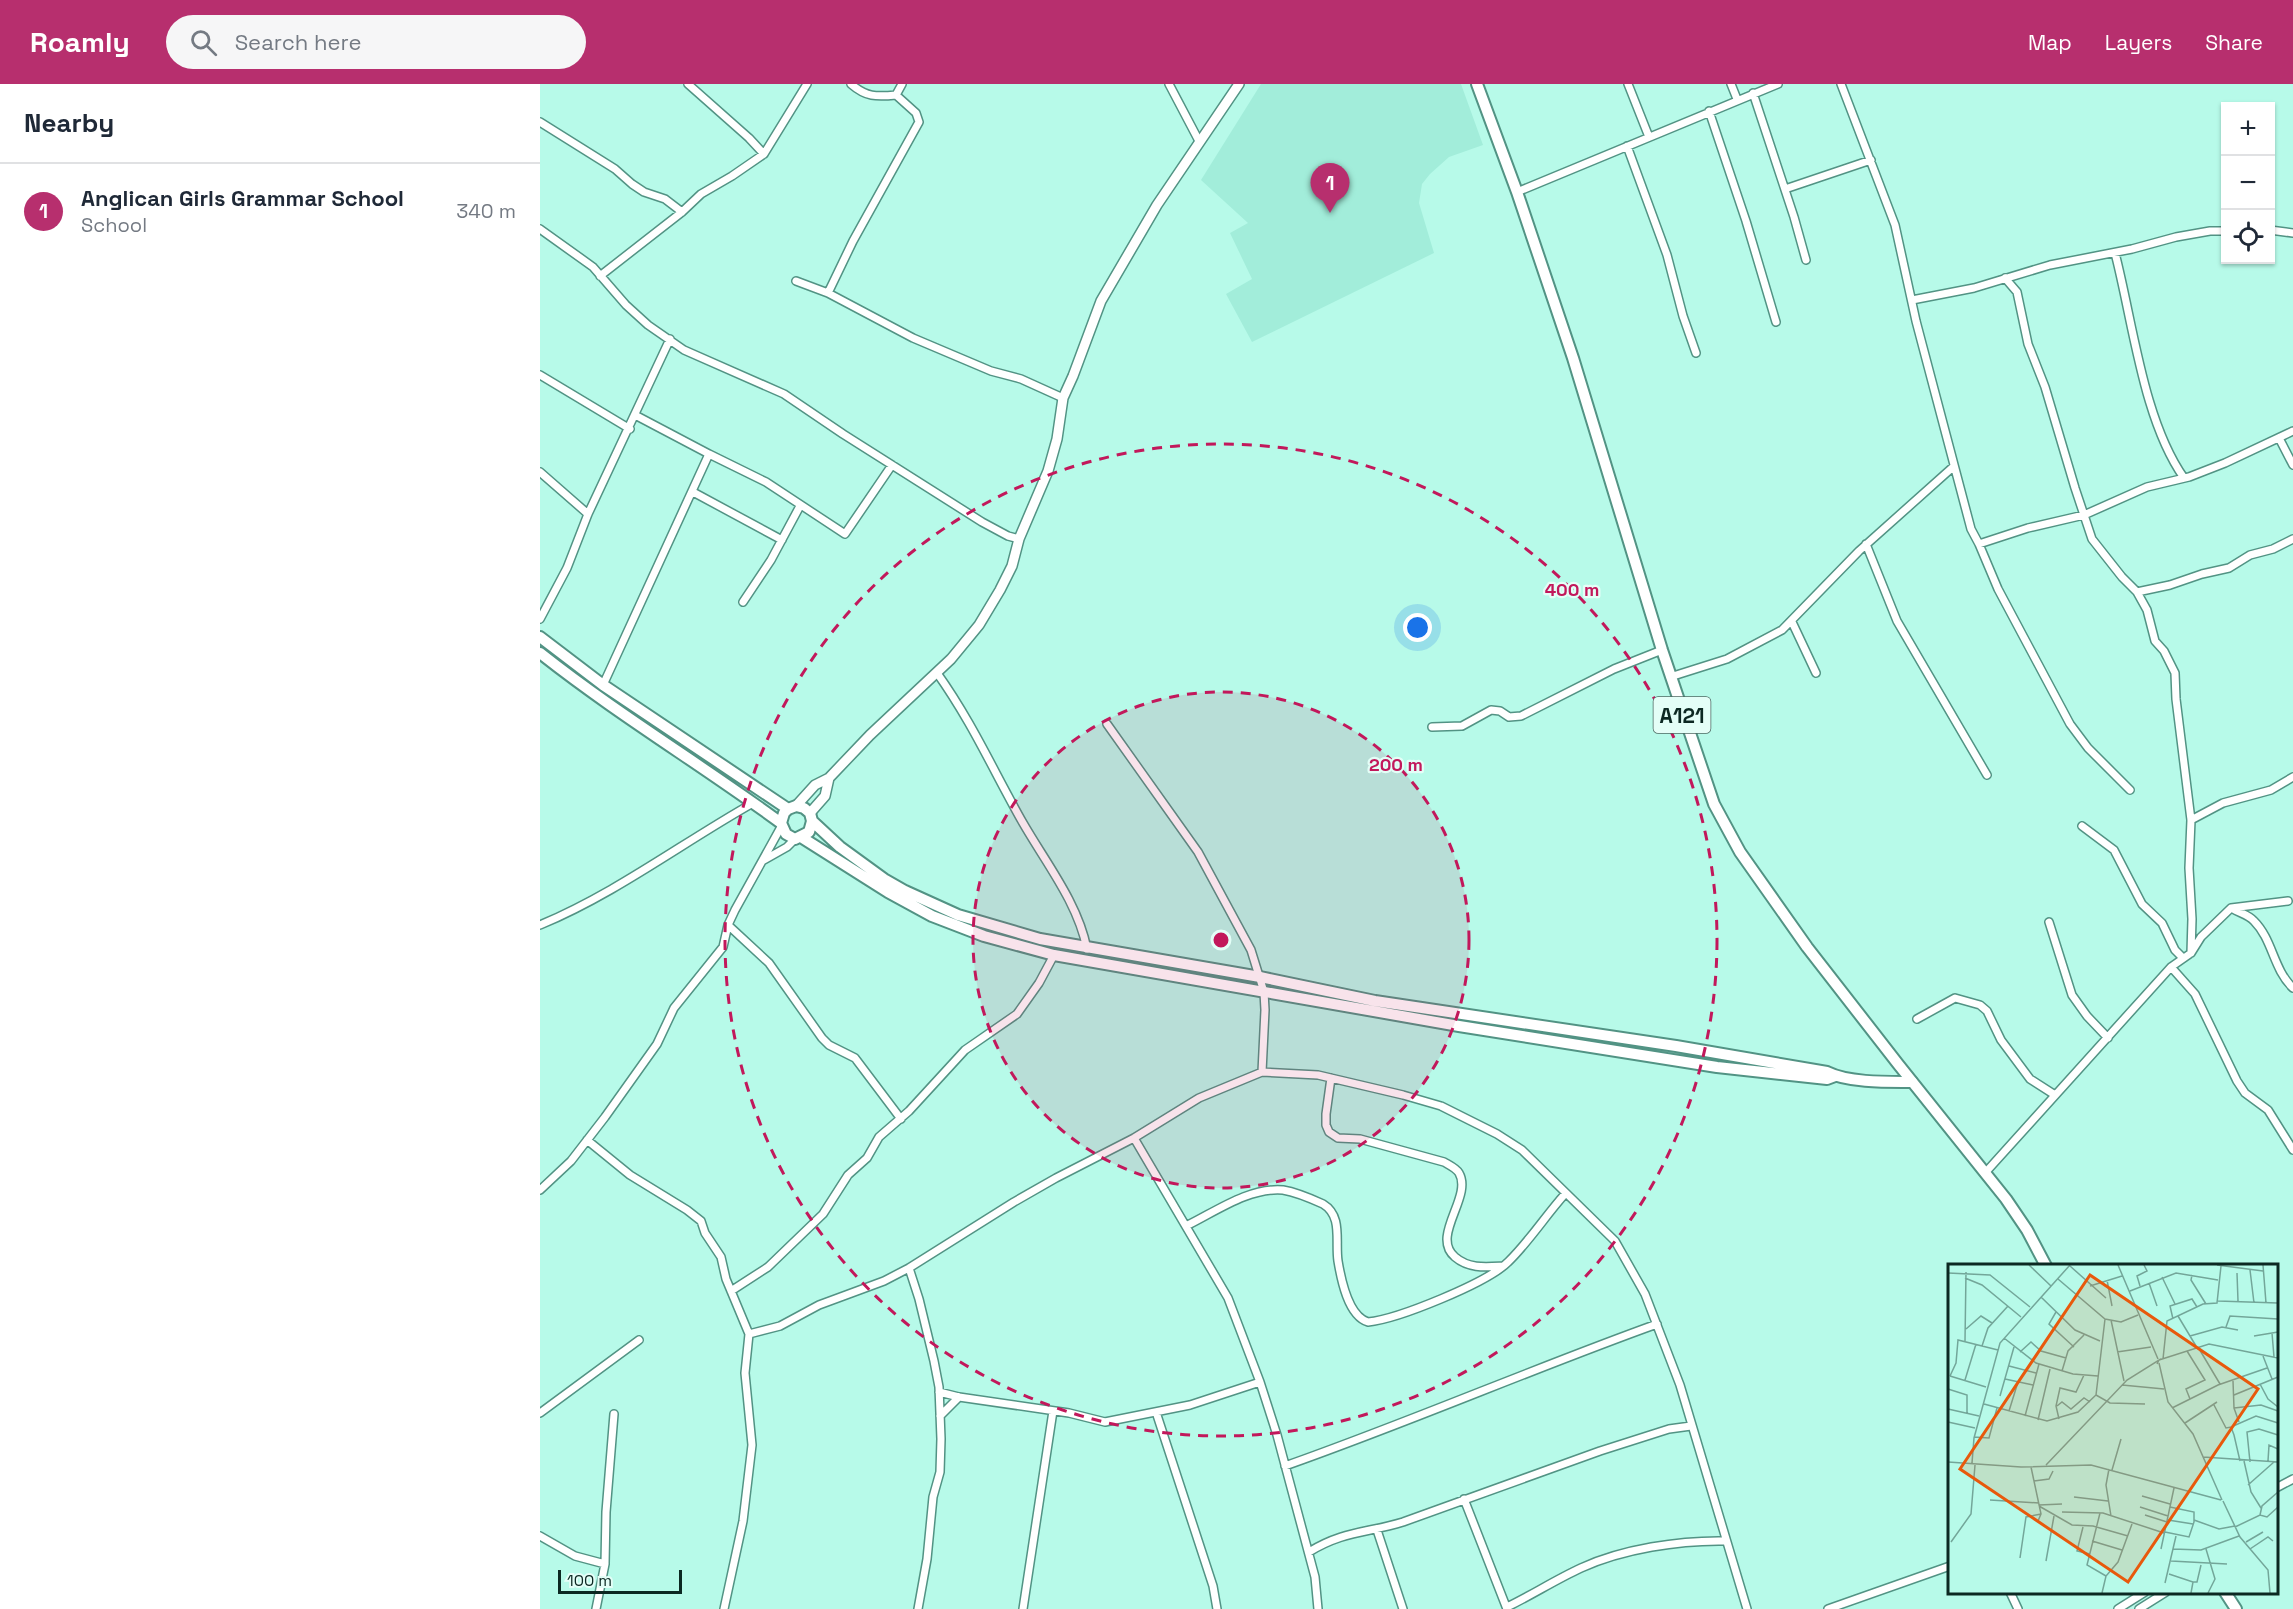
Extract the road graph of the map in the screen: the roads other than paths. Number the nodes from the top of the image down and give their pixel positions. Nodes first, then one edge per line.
1 (688, 84) edge
2 (807, 84) edge
3 (851, 84) edge
4 (902, 84) edge
5 (1169, 84) edge
6 (1239, 84) edge
7 (1477, 84) edge
8 (1628, 84) edge
9 (1731, 84) edge
10 (1778, 84) edge
11 (1841, 84) edge
12 (1753, 93) junction
13 (896, 95) junction
14 (1737, 99) junction
15 (1709, 111) junction
16 (540, 122) edge
17 (1649, 137) junction
18 (1199, 141) junction
19 (1627, 146) junction
20 (764, 154) junction
21 (1871, 160) junction
22 (1785, 189) junction
23 (1517, 192) junction
24 (682, 212) junction
25 (540, 229) edge
26 (2221, 231) edge
27 (2275, 231) edge
28 (2293, 233) edge
29 (2115, 253) junction
30 (1806, 260) dead end
31 (600, 276) junction
32 (2005, 278) junction
33 (796, 281) dead end
34 (828, 293) junction
35 (1912, 300) junction
36 (1776, 322) dead end
37 (670, 339) junction
38 (1696, 353) dead end
39 (540, 375) edge
40 (1063, 398) junction
41 (635, 415) junction
42 (630, 429) junction
43 (2293, 431) edge
44 (2279, 438) junction
45 (709, 454) junction
46 (892, 465) junction
47 (2293, 465) edge
48 (1953, 466) junction
49 (540, 472) edge
50 (2184, 478) junction
51 (693, 492) junction
52 (800, 506) junction
53 (588, 514) junction
54 (2084, 515) junction
55 (1018, 539) junction
56 (2293, 539) edge
57 (782, 540) junction
58 (1866, 544) junction
59 (1979, 544) junction
60 (2137, 592) junction
61 (743, 602) dead end
62 (540, 619) edge
63 (1792, 622) junction
64 (540, 637) edge
65 (1662, 650) junction
66 (540, 653) edge
67 (937, 673) junction
68 (1816, 673) dead end
69 (1670, 676) junction
70 (603, 685) junction
71 (1107, 724) dead end
72 (1432, 727) dead end
73 (1988, 775) dead end
74 (2293, 777) edge
75 (829, 778) junction
76 (2130, 790) dead end
77 (753, 803) junction
78 (792, 808) junction
79 (811, 817) junction
80 (2192, 820) junction
81 (781, 825) junction
82 (2082, 826) dead end
83 (798, 838) junction
84 (764, 860) junction
85 (2288, 901) dead end
86 (2231, 908) junction
87 (2049, 922) dead end
88 (540, 925) edge
89 (728, 925) junction
90 (1088, 949) junction
91 (2191, 953) junction
92 (1054, 955) junction
93 (2183, 958) junction
94 (2171, 967) junction
95 (1260, 977) junction
96 (2293, 988) edge
97 (1264, 992) junction
98 (1917, 1019) dead end
99 (2108, 1038) junction
100 (1262, 1072) junction
101 (1835, 1076) junction
102 (1331, 1078) junction
103 (1912, 1082) junction
104 (2055, 1095) junction
105 (901, 1119) junction
106 (1134, 1138) junction
107 (587, 1140) junction
108 (2293, 1150) edge
109 (1985, 1173) junction
110 (540, 1190) edge
111 (1565, 1194) junction
112 (1186, 1226) junction
113 (2045, 1264) edge
114 (1503, 1266) junction
115 (909, 1268) junction
116 (731, 1291) junction
117 (1657, 1324) junction
118 (750, 1334) junction
119 (639, 1340) dead end
120 (1260, 1382) junction
121 (939, 1392) junction
122 (959, 1397) junction
123 (1053, 1411) junction
124 (1156, 1412) junction
125 (540, 1413) edge
126 (614, 1414) dead end
127 (940, 1416) junction
128 (1691, 1426) junction
129 (1285, 1466) junction
130 (2293, 1479) edge
131 (2278, 1487) edge
132 (1464, 1499) junction
133 (1377, 1530) junction
134 (540, 1536) edge
135 (1726, 1541) junction
136 (1309, 1552) junction
137 (605, 1564) junction
138 (1948, 1567) edge
139 (2010, 1594) edge
140 (2143, 1594) edge
141 (2164, 1594) edge
142 (2226, 1594) edge
143 (1507, 1608) edge
144 (596, 1609) edge
145 (724, 1609) edge
146 (918, 1609) edge
147 (1023, 1609) edge
148 (1217, 1609) edge
149 (1318, 1609) edge
150 (1403, 1609) edge
151 (1747, 1609) edge
152 (1828, 1609) edge
153 (2018, 1609) edge
154 (2118, 1609) edge
155 (2139, 1609) edge
156 (2236, 1609) edge

1 - 20 street
2 - 20 street
3 - 13 street
4 - 13 street
5 - 18 street
6 - 18 street
7 - 23 main road, A121
8 - 17 street
9 - 14 street
10 - 12 street
11 - 21 street
12 - 14 street
12 - 22 street
13 - 34 street
14 - 15 street
15 - 17 street
15 - 36 street
16 - 24 street
17 - 19 street
18 - 40 street
19 - 23 street
19 - 38 street
20 - 24 street
21 - 22 street
21 - 35 street
22 - 30 street
23 - 65 main road, A121
24 - 31 street
25 - 31 street
26 - 29 street
27 - 28 street
29 - 32 street
29 - 50 street
31 - 37 street
32 - 35 street
32 - 54 street
33 - 34 street
34 - 40 street
35 - 48 street
37 - 41 street
37 - 46 street
39 - 42 street
40 - 55 street
41 - 42 street
41 - 45 street
42 - 53 street
43 - 44 street
44 - 47 street
44 - 50 street
45 - 51 street
45 - 52 street
46 - 52 street
46 - 55 street
48 - 58 street
48 - 59 street
49 - 53 street
50 - 54 street
51 - 57 street
51 - 70 street
52 - 57 street
53 - 62 street
54 - 59 street
54 - 60 street
55 - 67 street
56 - 60 street
57 - 61 street
58 - 63 street
58 - 73 street
59 - 76 street
60 - 80 street
63 - 68 street
63 - 69 street
64 - 70 main road
65 - 69 main road, A121
65 - 72 street
66 - 77 main road
67 - 75 street
67 - 90 street
69 - 103 main road, A121
70 - 78 main road
71 - 95 street
74 - 80 street
75 - 78 street
75 - 79 street
77 - 81 main road
77 - 88 street
78 - 79 main road
78 - 81 main road
79 - 83 main road
79 - 90 main road
80 - 91 street
81 - 83 main road
81 - 84 street
82 - 93 street
83 - 84 street
83 - 92 main road
84 - 89 street
85 - 86 street
86 - 91 street
86 - 96 street
87 - 99 street
89 - 105 street
89 - 107 street
90 - 95 main road
91 - 93 street
92 - 97 main road
92 - 105 street
93 - 94 street
94 - 99 street
94 - 108 street
95 - 97 street
95 - 101 main road
97 - 100 street
97 - 101 main road
98 - 104 street
99 - 104 street
100 - 102 street
100 - 106 street
101 - 103 main road
102 - 111 street
102 - 114 street
103 - 109 main road, A121
104 - 109 street
105 - 116 street
106 - 112 street
106 - 115 street
107 - 110 street
107 - 116 street
109 - 113 main road, A121
111 - 114 street
111 - 117 street
112 - 114 street
112 - 120 street
115 - 118 street
115 - 121 street
116 - 118 street
117 - 128 street
117 - 129 street
118 - 145 street
119 - 125 street
120 - 124 street
120 - 129 street
121 - 122 street
121 - 127 street
122 - 123 street
122 - 127 street
123 - 124 street
123 - 147 street
124 - 148 street
126 - 137 street
127 - 146 street
128 - 132 street
128 - 135 street
129 - 136 street
130 - 131 street
132 - 133 street
132 - 143 street
133 - 136 street
133 - 150 street
134 - 137 street
135 - 143 street
135 - 151 street
136 - 149 street
137 - 144 street
138 - 152 street
139 - 153 street
140 - 154 street
141 - 155 street
142 - 156 main road

